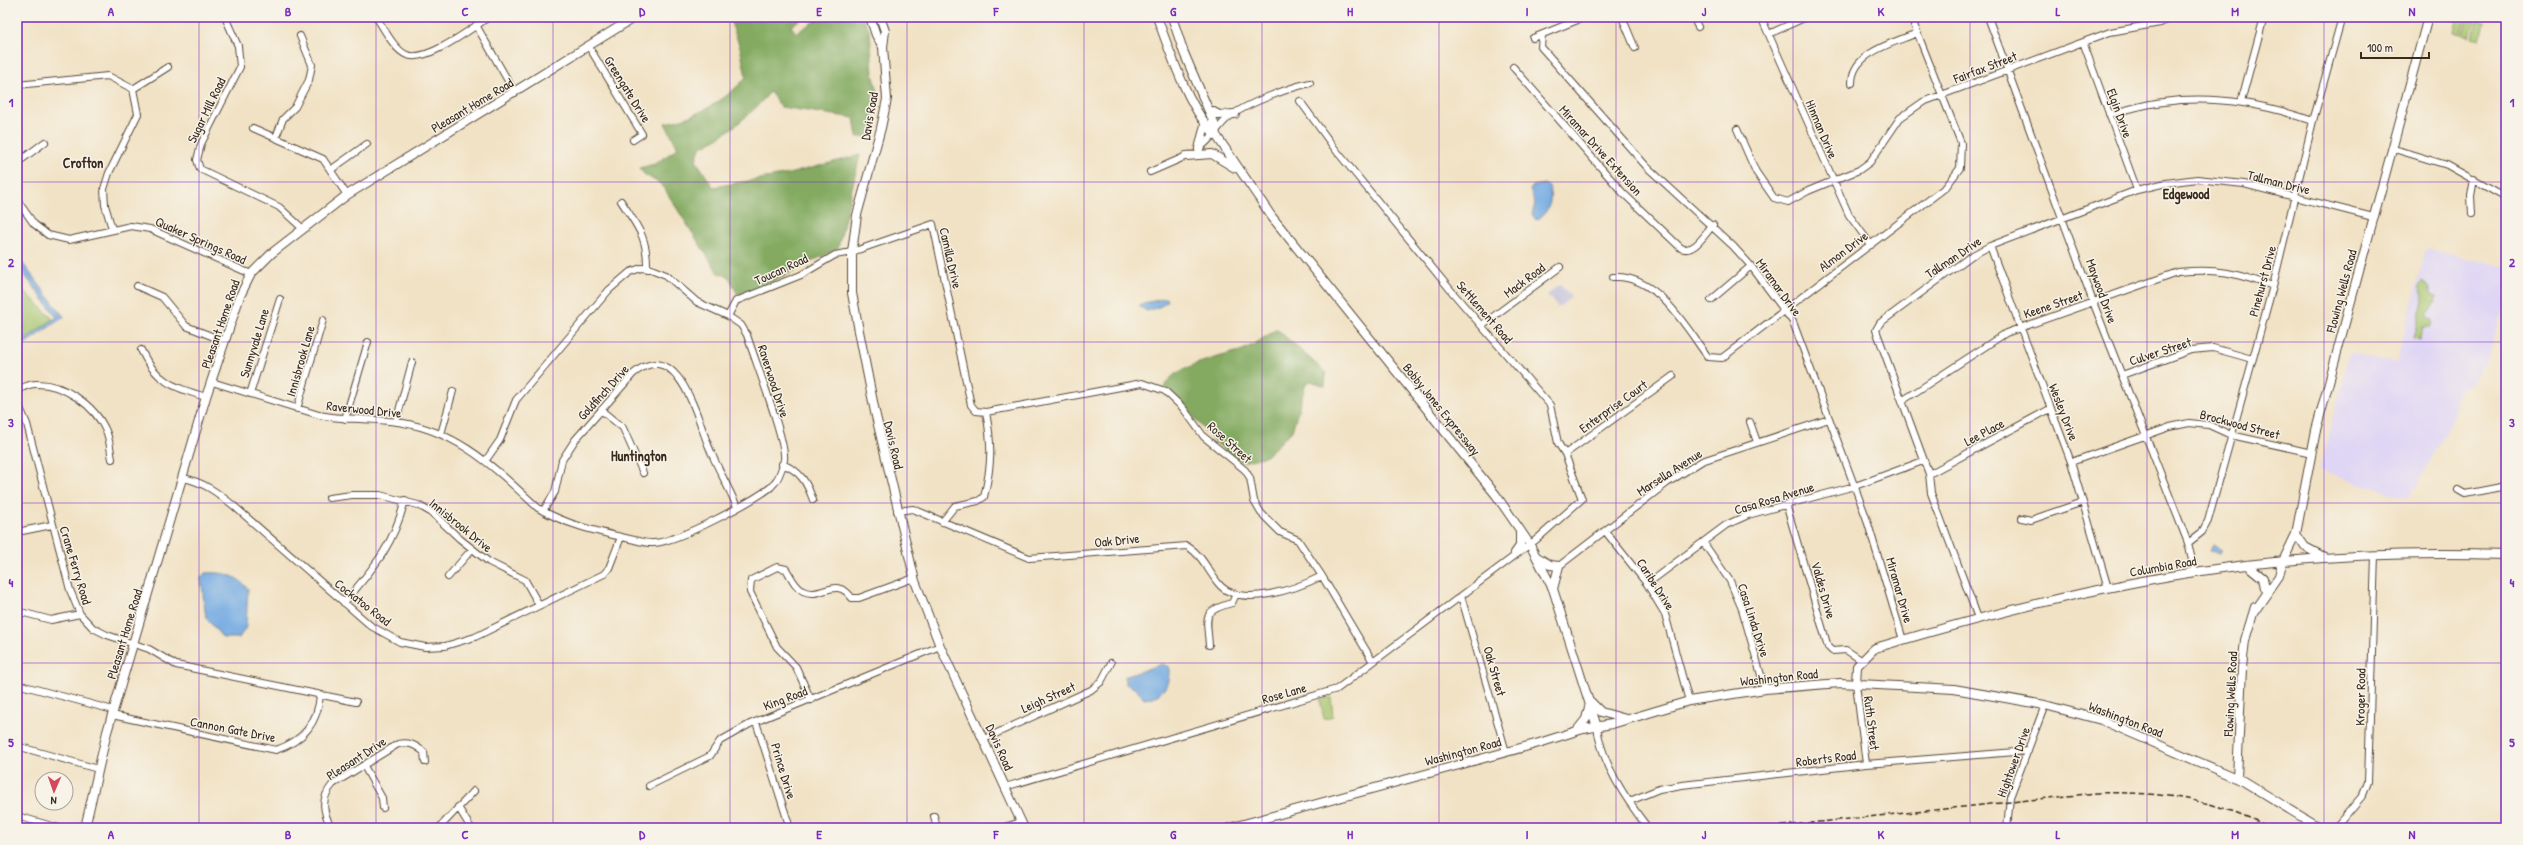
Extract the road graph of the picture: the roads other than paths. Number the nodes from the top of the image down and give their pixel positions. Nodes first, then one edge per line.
1 (225, 17) edge
2 (376, 17) edge
3 (489, 17) edge
4 (635, 17) edge
5 (870, 17) edge
6 (880, 17) edge
7 (1157, 17) edge
8 (1172, 17) edge
9 (1584, 17) edge
10 (1622, 17) edge
11 (1693, 17) edge
12 (1761, 17) edge
13 (1806, 17) edge
14 (1911, 17) edge
15 (1988, 17) edge
16 (2173, 17) edge
17 (2264, 17) edge
18 (2342, 17) edge
19 (2428, 17) edge
20 (476, 25) junction
21 (1698, 27) dead end
22 (1917, 33) junction
23 (1769, 34) junction
24 (300, 36) dead end
25 (1542, 36) junction
26 (1534, 38) dead end
27 (2083, 42) junction
28 (588, 47) junction
29 (883, 47) junction
30 (1635, 48) dead end
31 (168, 67) dead end
32 (1513, 67) dead end
33 (2008, 70) junction
34 (1310, 83) dead end
35 (1852, 83) dead end
36 (17, 85) edge
37 (133, 89) junction
38 (515, 93) junction
39 (1942, 95) junction
40 (1300, 101) dead end
41 (2241, 102) junction
42 (1206, 107) junction
43 (1236, 114) junction
44 (2109, 114) junction
45 (2313, 120) junction
46 (1205, 126) junction
47 (253, 128) dead end
48 (1737, 129) dead end
49 (1216, 135) junction
50 (276, 137) junction
51 (633, 140) dead end
52 (45, 142) dead end
53 (367, 144) dead end
54 (1199, 149) junction
55 (2394, 149) junction
56 (1186, 156) junction
57 (17, 163) edge
58 (332, 169) junction
59 (1239, 170) junction
60 (1150, 172) dead end
61 (2474, 179) junction
62 (1833, 181) junction
63 (2137, 190) junction
64 (347, 195) junction
65 (2296, 197) junction
66 (2506, 198) edge
67 (17, 200) edge
68 (620, 201) dead end
69 (2472, 214) dead end
70 (2373, 217) junction
71 (2063, 218) junction
72 (1713, 225) junction
73 (302, 228) junction
74 (112, 229) junction
75 (1871, 245) junction
76 (1990, 246) junction
77 (852, 252) junction
78 (1751, 266) junction
79 (1560, 267) dead end
80 (647, 269) junction
81 (251, 274) junction
82 (1613, 277) dead end
83 (137, 286) dead end
84 (2272, 286) junction
85 (280, 298) dead end
86 (1711, 300) dead end
87 (2093, 302) junction
88 (1785, 311) junction
89 (728, 316) junction
90 (323, 320) dead end
91 (1482, 326) junction
92 (2020, 327) junction
93 (224, 341) junction
94 (368, 342) dead end
95 (142, 350) dead end
96 (2252, 359) junction
97 (412, 362) dead end
98 (2122, 375) junction
99 (1673, 376) dead end
100 (212, 382) junction
101 (17, 390) edge
102 (453, 391) dead end
103 (250, 394) junction
104 (206, 397) junction
105 (17, 400) edge
106 (1902, 401) junction
107 (298, 409) junction
108 (2050, 409) junction
109 (601, 410) junction
110 (986, 412) junction
111 (345, 419) junction
112 (1829, 419) junction
113 (396, 422) junction
114 (1750, 422) dead end
115 (441, 434) junction
116 (2231, 435) junction
117 (2146, 436) junction
118 (1757, 442) junction
119 (2312, 453) junction
120 (1565, 454) junction
121 (112, 459) dead end
122 (486, 460) junction
123 (1923, 461) junction
124 (2071, 462) junction
125 (782, 464) junction
126 (643, 473) dead end
127 (1928, 474) junction
128 (183, 478) junction
129 (1855, 486) junction
130 (2506, 486) edge
131 (2458, 490) dead end
132 (329, 498) dead end
133 (405, 500) junction
134 (812, 500) dead end
135 (2083, 502) junction
136 (1786, 504) junction
137 (737, 507) junction
138 (543, 511) junction
139 (897, 511) junction
140 (2022, 518) dead end
141 (942, 522) junction
142 (52, 525) junction
143 (1520, 529) junction
144 (1605, 531) junction
145 (17, 532) edge
146 (2296, 534) junction
147 (621, 537) junction
148 (1703, 542) junction
149 (1529, 543) junction
150 (2188, 543) junction
151 (472, 549) junction
152 (1515, 553) junction
153 (2375, 555) junction
154 (2506, 555) edge
155 (1537, 556) junction
156 (2324, 557) junction
157 (2247, 565) junction
158 (1559, 566) junction
159 (2281, 566) junction
160 (2195, 572) junction
161 (1322, 576) junction
162 (448, 577) dead end
163 (914, 578) junction
164 (1647, 584) junction
165 (2108, 588) junction
166 (2266, 588) junction
167 (1553, 589) junction
168 (1236, 594) junction
169 (1461, 596) junction
170 (344, 603) junction
171 (539, 605) junction
172 (17, 611) edge
173 (2254, 612) junction
174 (80, 614) junction
175 (1978, 618) junction
176 (1902, 640) junction
177 (134, 643) junction
178 (1209, 645) dead end
179 (940, 646) junction
180 (1861, 660) junction
181 (1373, 662) junction
182 (1111, 663) dead end
183 (17, 684) edge
184 (1856, 684) junction
185 (1764, 689) junction
186 (320, 695) junction
187 (1588, 698) junction
188 (811, 700) junction
189 (356, 702) dead end
190 (1689, 702) junction
191 (2045, 705) junction
192 (112, 713) junction
193 (1629, 719) junction
194 (756, 722) junction
195 (1597, 726) junction
196 (1577, 730) junction
197 (984, 739) junction
198 (17, 746) edge
199 (2028, 751) junction
200 (1506, 752) junction
201 (425, 762) dead end
202 (1866, 764) junction
203 (364, 766) junction
204 (98, 768) junction
205 (2237, 778) junction
206 (649, 786) dead end
207 (1005, 786) junction
208 (474, 791) dead end
209 (1630, 801) junction
210 (383, 808) dead end
211 (458, 808) junction
212 (17, 816) edge
213 (934, 816) dead end
214 (1023, 825) edge
215 (59, 828) edge
216 (85, 828) edge
217 (331, 828) edge
218 (439, 828) edge
219 (471, 828) edge
220 (790, 828) edge
221 (938, 828) edge
222 (1001, 828) edge
223 (1229, 828) edge
224 (1648, 828) edge
225 (2007, 828) edge
226 (2320, 828) edge
227 (2335, 828) edge

1 - 73 street, Sugar Mill Road
2 - 20 street
3 - 20 street
4 - 28 main road, Pleasant Home Road
5 - 29 main road, Davis Road
6 - 29 main road, Davis Road
7 - 46 main road, Bobby Jones Expressway
8 - 42 main road, Bobby Jones Expressway
9 - 25 street
10 - 30 street
11 - 21 street
12 - 23 street, Hinman Drive
13 - 23 street
14 - 22 street, Almon Drive
15 - 33 street, Maywood Drive
16 - 27 street, Fairfax Street
17 - 41 street
18 - 45 street, Pinehurst Drive
19 - 55 main road, Flowing Wells Road
20 - 38 street
22 - 35 street
22 - 39 street, Almon Drive
23 - 62 street, Hinman Drive
24 - 50 street
25 - 26 street
25 - 72 street, Miramar Drive
27 - 33 street, Fairfax Street
27 - 44 street, Elgin Drive
28 - 38 main road, Pleasant Home Road
28 - 51 street, Greengate Drive
29 - 77 main road, Davis Road
31 - 37 street
32 - 72 street, Miramar Drive Extension
33 - 39 street, Fairfax Street
33 - 71 street, Maywood Drive
34 - 43 street
36 - 37 street
37 - 74 street
38 - 64 main road, Pleasant Home Road
39 - 62 street, Fairfax Street
39 - 75 street, Almon Drive
40 - 91 street, Settlement Road
41 - 44 street
41 - 45 street
42 - 43 main road
42 - 49 main road, Bobby Jones Expressway
43 - 49 street
44 - 63 street, Elgin Drive
45 - 65 street, Pinehurst Drive
46 - 49 main road, Bobby Jones Expressway
46 - 54 main road
47 - 50 street
48 - 62 street, Fairfax Street
49 - 54 street
49 - 59 main road, Bobby Jones Expressway
50 - 58 street
52 - 57 street
53 - 58 street
54 - 56 street
55 - 61 street
55 - 70 main road, Flowing Wells Road
56 - 59 main road
56 - 60 street
58 - 64 street
59 - 143 main road, Bobby Jones Expressway
61 - 66 street
61 - 69 street
62 - 75 street, Hinman Drive
63 - 65 street, Tallman Drive
63 - 71 street, Tallman Drive
64 - 73 main road, Pleasant Home Road
65 - 70 street, Tallman Drive
65 - 84 street, Pinehurst Drive
67 - 74 street, Quaker Springs Road
68 - 80 street
70 - 119 main road, Flowing Wells Road
71 - 76 street, Tallman Drive
71 - 87 street, Maywood Drive
72 - 78 street, Miramar Drive
73 - 81 main road, Pleasant Home Road
74 - 81 street, Quaker Springs Road
75 - 88 street, Almon Drive
76 - 92 street, Wesley Drive
76 - 106 street, Tallman Drive
77 - 89 street, Toucan Road
77 - 110 street, Camilla Drive
77 - 139 main road, Davis Road
78 - 86 street
78 - 88 street, Miramar Drive
79 - 91 street, Mack Road
80 - 89 street, Raverwood Drive
80 - 122 street
81 - 93 main road, Pleasant Home Road
82 - 88 street, Almon Drive
83 - 93 street
84 - 87 street, Keene Street
84 - 96 street, Pinehurst Drive
85 - 103 street, Sunnyvale Lane
87 - 92 street, Keene Street
87 - 98 street, Maywood Drive
88 - 112 street, Miramar Drive
89 - 125 street, Raverwood Drive
90 - 107 street, Innisbrook Lane
91 - 120 street, Settlement Road
92 - 106 street, Keene Street
92 - 108 street, Wesley Drive
93 - 100 main road, Pleasant Home Road
94 - 111 street
95 - 104 street
96 - 98 street, Culver Street
96 - 116 street, Pinehurst Drive
97 - 113 street
98 - 117 street, Maywood Drive
99 - 120 street, Enterprise Court
100 - 103 street, Raverwood Drive
100 - 104 main road, Pleasant Home Road
101 - 121 street
102 - 115 street
103 - 107 street, Raverwood Drive
104 - 128 main road, Pleasant Home Road
105 - 142 street, Crane Ferry Road
106 - 123 street, Tallman Drive
107 - 111 street, Raverwood Drive
108 - 124 street, Wesley Drive
108 - 127 street, Lee Place
109 - 126 street
109 - 137 street, Goldfinch Drive
109 - 138 street, Goldfinch Drive
110 - 141 street
110 - 161 street, Rose Street
111 - 113 street, Raverwood Drive
112 - 118 street, Marsella Avenue
112 - 129 street, Miramar Drive
113 - 115 street, Raverwood Drive
114 - 118 street
115 - 122 street, Raverwood Drive
116 - 117 street, Brockwood Street
116 - 119 street, Brockwood Street
116 - 150 street, Pinehurst Drive
117 - 124 street, Brockwood Street
117 - 150 street, Maywood Drive
118 - 144 street, Marsella Avenue
119 - 146 main road, Flowing Wells Road
120 - 149 street, Settlement Road
122 - 138 street, Raverwood Drive
123 - 127 street, Tallman Drive
123 - 129 street, Casa Rosa Avenue
124 - 135 street, Wesley Drive
125 - 134 street
125 - 137 street, Raverwood Drive
127 - 175 street, Tallman Drive
128 - 170 street, Cockatoo Road
128 - 177 main road, Pleasant Home Road
129 - 136 street, Casa Rosa Avenue
129 - 176 street, Miramar Drive
130 - 131 street
132 - 133 street, Innisbrook Drive
133 - 151 street, Innisbrook Drive
133 - 170 street
135 - 140 street
135 - 165 street, Wesley Drive
136 - 148 street, Casa Rosa Avenue
136 - 180 street, Valdes Drive
137 - 147 street, Raverwood Drive
138 - 147 street, Raverwood Drive
139 - 141 street, Oak Drive
139 - 163 main road, Davis Road
141 - 168 street, Oak Drive
142 - 145 street
142 - 174 street, Crane Ferry Road
143 - 149 main road, Bobby Jones Expressway
143 - 152 main road
144 - 158 street, Marsella Avenue
144 - 164 street, Caribe Drive
146 - 156 main road
146 - 159 main road, Flowing Wells Road
147 - 171 street, Cockatoo Road
148 - 164 street, Casa Rosa Avenue
148 - 185 street, Casa Linda Drive
149 - 152 street, Rose Lane
149 - 155 main road, Bobby Jones Expressway
150 - 160 street, Maywood Drive
151 - 162 street
151 - 171 street, Innisbrook Drive
152 - 169 street, Rose Lane
153 - 154 main road, Columbia Road
153 - 156 main road, Columbia Road
153 - 227 street, Kroger Road
155 - 158 main road
155 - 167 main road, Bobby Jones Expressway
156 - 159 main road, Columbia Road
157 - 159 main road, Columbia Road
157 - 160 main road, Columbia Road
157 - 166 main road
158 - 167 main road
159 - 166 main road, Flowing Wells Road
159 - 173 main road, Flowing Wells Road
160 - 165 main road, Columbia Road
161 - 168 street, Oak Drive
161 - 181 street, Rose Street
163 - 179 main road, Davis Road
163 - 188 street
164 - 190 street, Caribe Drive
165 - 175 main road, Columbia Road
166 - 173 main road, Flowing Wells Road
167 - 187 main road, Bobby Jones Expressway
168 - 178 street
169 - 181 street, Rose Lane
169 - 200 street, Oak Street
170 - 171 street, Cockatoo Road
172 - 174 street
173 - 205 main road, Flowing Wells Road
174 - 177 street, Crane Ferry Road
175 - 176 main road, Columbia Road
176 - 180 main road, Columbia Road
177 - 186 street, Crane Ferry Road
177 - 192 main road, Pleasant Home Road
179 - 188 street, King Road
179 - 197 main road, Davis Road
180 - 184 main road
181 - 207 street, Rose Lane
182 - 197 street, Leigh Street
183 - 192 street, Cannon Gate Drive
184 - 185 main road, Washington Road
184 - 191 main road, Washington Road
184 - 202 street, Ruth Street
185 - 190 main road, Washington Road
186 - 189 street, Crane Ferry Road
186 - 192 street, Cannon Gate Drive
187 - 193 main road
187 - 195 main road, Bobby Jones Expressway
187 - 196 main road
188 - 194 street, King Road
190 - 193 main road, Washington Road
191 - 199 street, Hightower Drive
191 - 205 main road, Washington Road
192 - 204 main road, Pleasant Home Road
193 - 195 main road, Washington Road
194 - 206 street, King Road
194 - 220 street, Prince Drive
195 - 196 main road, Washington Road
195 - 209 street
196 - 200 main road, Washington Road
197 - 207 main road, Davis Road
198 - 204 street
199 - 202 street, Roberts Road
199 - 225 street, Hightower Drive
200 - 223 main road, Washington Road
201 - 203 street, Pleasant Drive
202 - 209 street, Roberts Road
203 - 210 street
203 - 217 street, Pleasant Drive
204 - 216 main road, Pleasant Home Road
205 - 226 main road, Washington Road
207 - 214 main road, Davis Road
208 - 211 street
209 - 224 street
211 - 218 street
211 - 219 street
212 - 215 street
213 - 221 street
214 - 222 street

